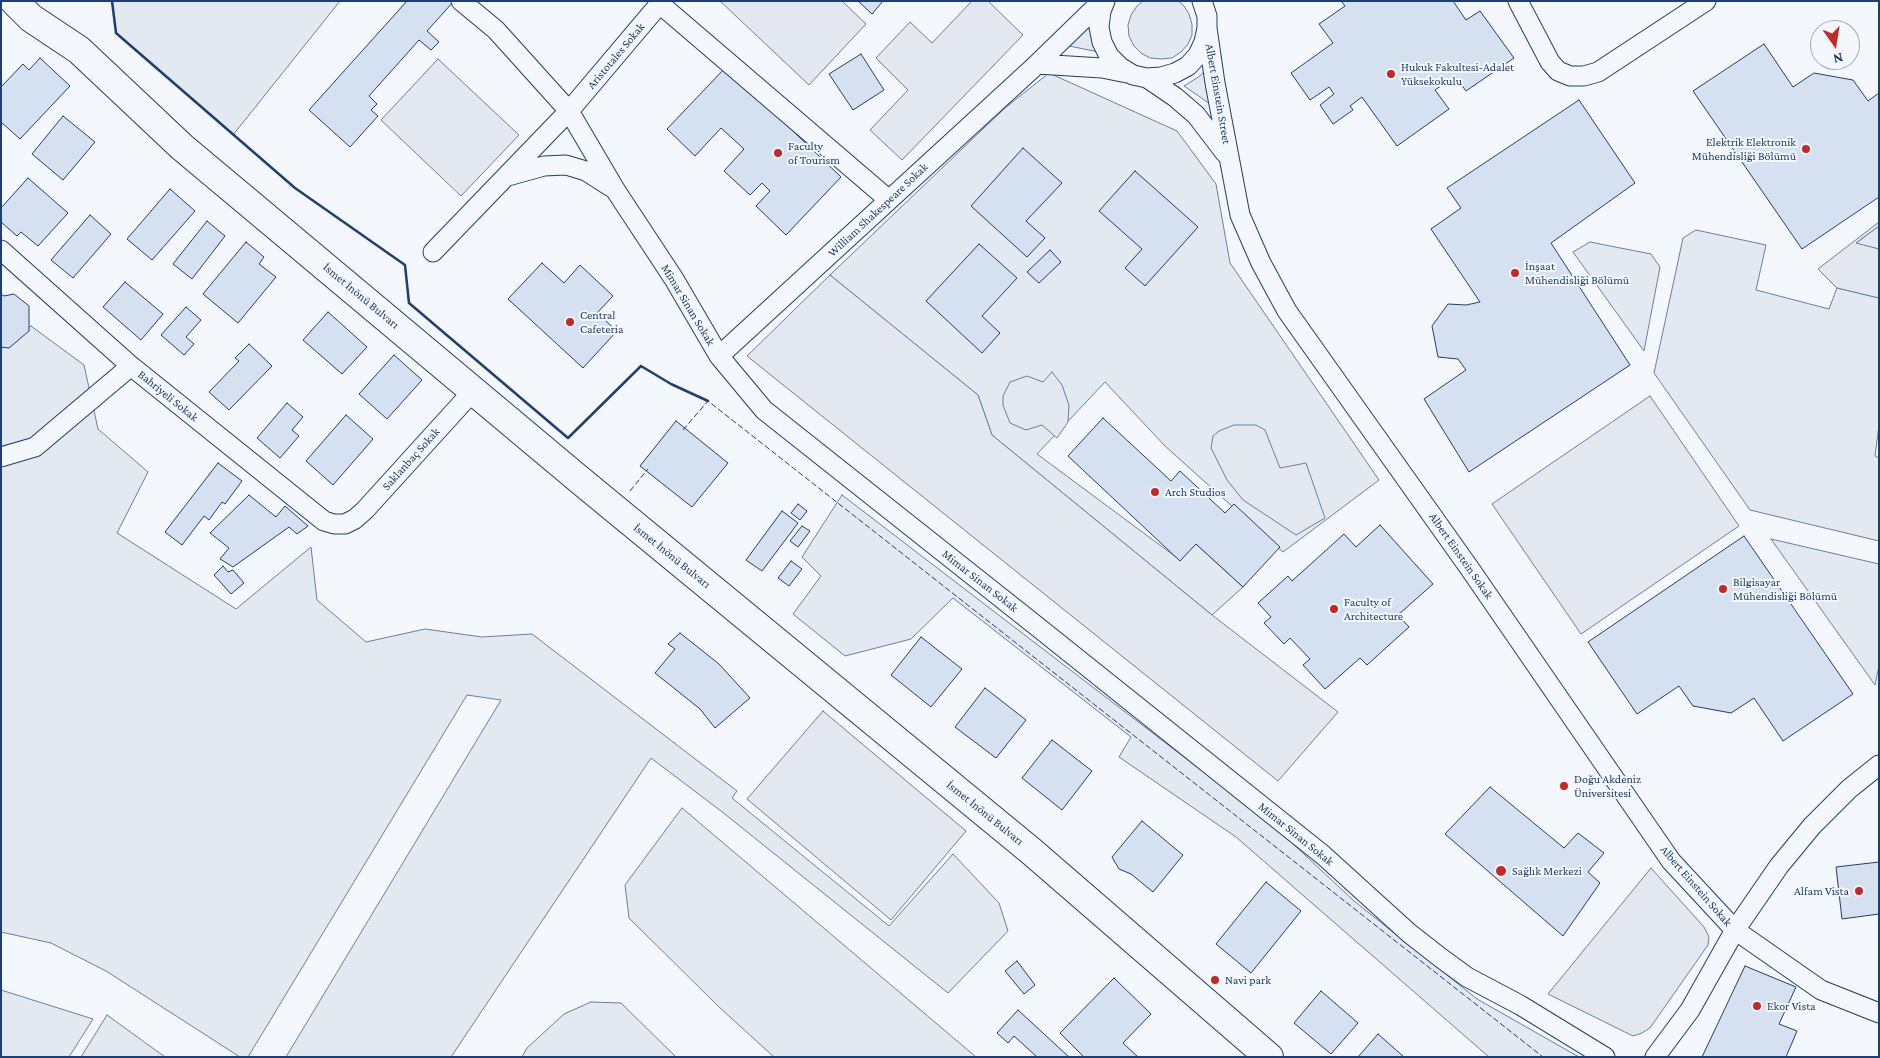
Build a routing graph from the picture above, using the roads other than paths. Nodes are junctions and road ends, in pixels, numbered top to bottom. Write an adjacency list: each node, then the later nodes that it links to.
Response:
1 (14, 1): 9 (main road, İsmet İnönü Bulvarı)
2 (43, 1): 9 (main road, İsmet İnönü Bulvarı)
3 (461, 1): 12 (street, Mimar Sinan Sokak)
4 (1104, 1): 10 (street, William Shakespeare Sokak); 11 (street)
5 (1518, 1): 6 (street)
6 (1706, 1)
7 (661, 2): 12 (street, Aristotales Sokak); 16 (street)
8 (1205, 10): 11 (street); 13 (street, Albert Einstein Street)
9 (80, 50): 21 (main road, İsmet İnönü Bulvarı)
10 (1037, 64): 11 (street); 16 (street, William Shakespeare Sokak)
11 (1140, 76): 13 (street)
12 (570, 111): 14 (street, Aristotales Sokak); 15 (street, Mimar Sinan Sokak)
13 (1230, 160): 25 (street, Albert Einstein Sokak)
14 (506, 177): 15 (street); 18 (street, Aristotales Sokak)
15 (616, 191): 19 (street, Mimar Sinan Sokak)
16 (888, 200): 19 (street, William Shakespeare Sokak)
17 (1, 250): 20 (street, Bahriyeli Sokak)
18 (433, 252)
19 (719, 356): 28 (street, Mimar Sinan Sokak)
20 (131, 366): 22 (street); 23 (street, Bahriyeli Sokak)
21 (474, 390): 23 (street, Saklanbaç Sokak); 27 (main road, İsmet İnönü Bulvarı)
22 (1, 457)
23 (345, 524)
24 (1879, 765): 25 (street)
25 (1734, 930): 26 (street, Albert Einstein Sokak); 29 (street)
26 (1879, 1013)
27 (1269, 1057)
28 (1605, 1057)
29 (1654, 1057)

